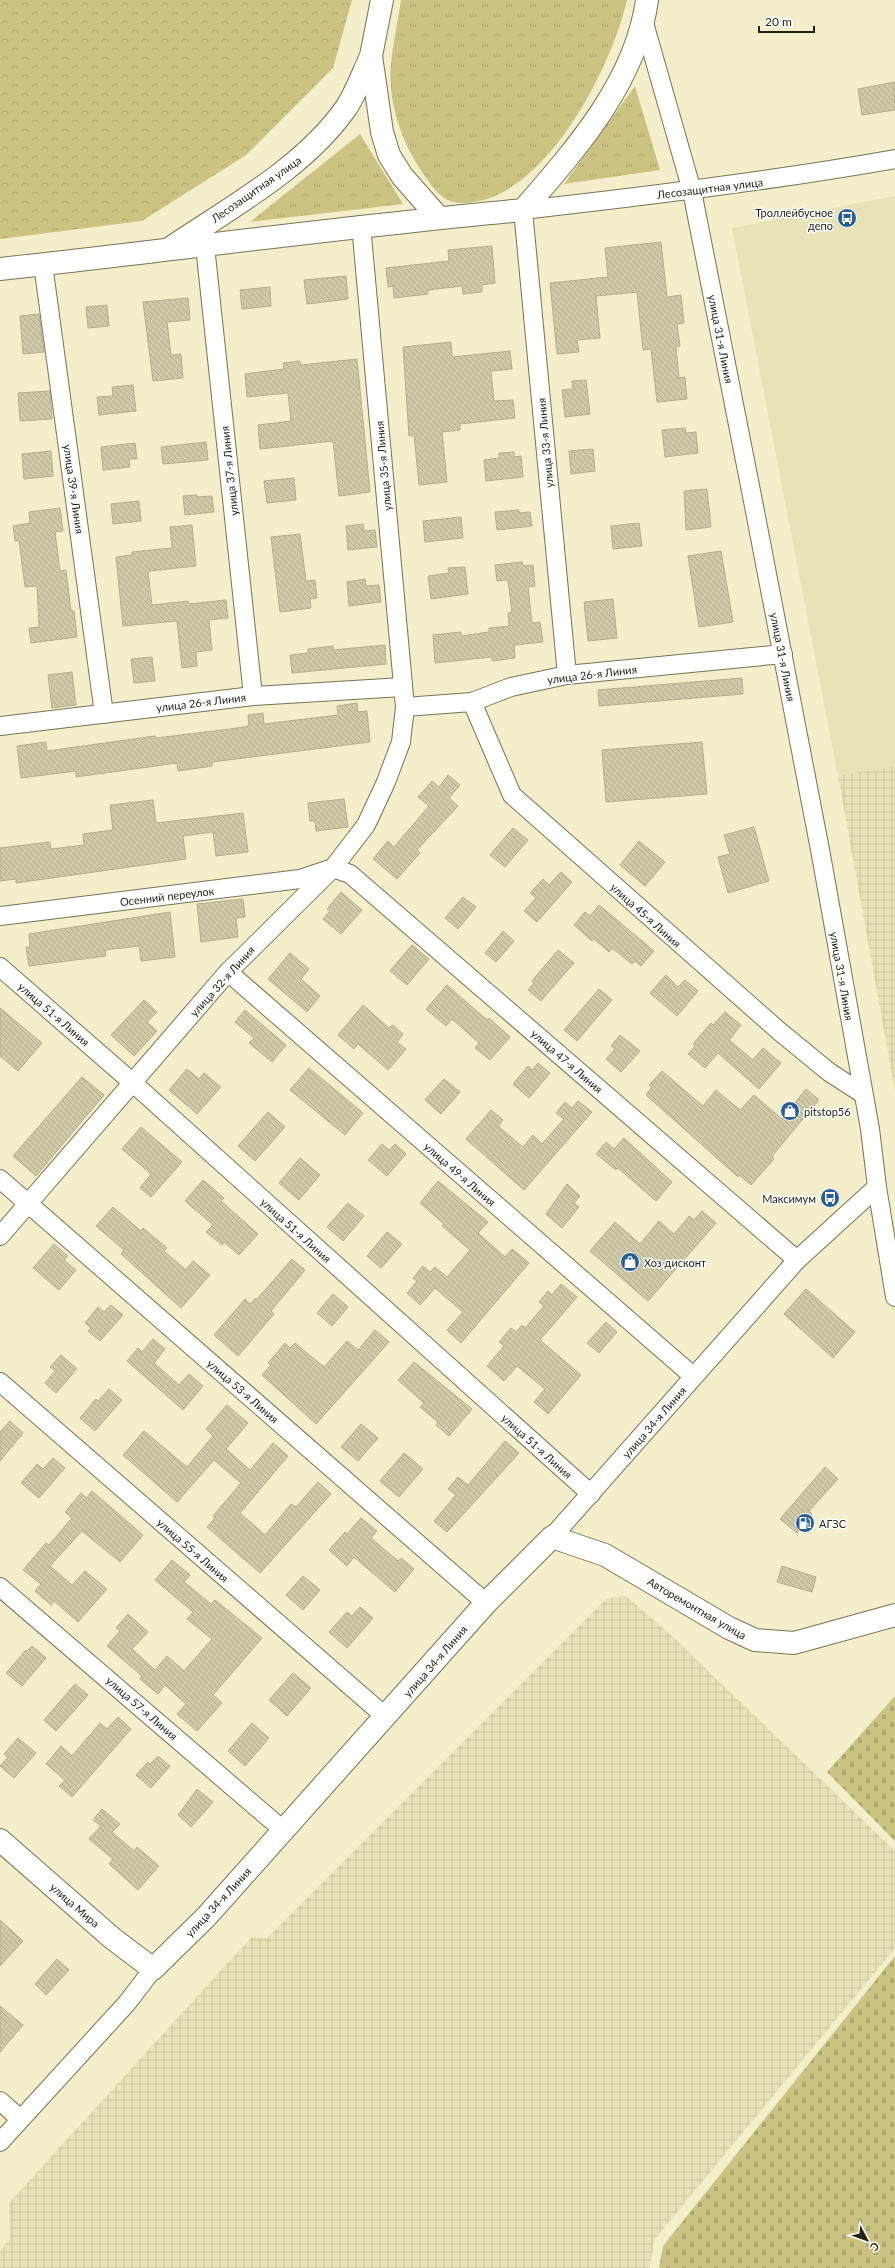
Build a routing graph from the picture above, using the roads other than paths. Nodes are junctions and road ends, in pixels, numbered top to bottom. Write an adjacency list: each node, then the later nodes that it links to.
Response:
1 (382, 0): 4 (main road)
2 (647, 0): 3 (main road)
3 (644, 23): 6 (street, улица 31-я Линия); 7 (main road)
4 (371, 56): 8 (main road); 11 (main road, Лесозащитная улица)
5 (895, 159): 6 (street, Лесозащитная улица)
6 (692, 191): 7 (street, Лесозащитная улица); 14 (street, улица 31-я Линия)
7 (523, 210): 8 (main road, Лесозащитная улица); 15 (street, улица 33-я Линия)
8 (439, 218): 9 (main road, Лесозащитная улица)
9 (361, 225): 10 (main road, Лесозащитная улица); 16 (street, улица 35-я Линия)
10 (205, 246): 11 (main road, Лесозащитная улица); 17 (street, улица 37-я Линия)
11 (168, 250): 12 (main road, Лесозащитная улица)
12 (44, 264): 13 (main road, Лесозащитная улица); 20 (street, улица 39-я Линия)
13 (0, 269)
14 (783, 654): 15 (street, улица 26-я Линия); 27 (street, улица 31-я Линия)
15 (567, 675): 18 (street, улица 26-я Линия)
16 (403, 687): 17 (street, улица 26-я Линия); 19 (street, улица 35-я Линия)
17 (253, 696): 20 (street, улица 26-я Линия)
18 (472, 702): 19 (street, улица 26-я Линия); 27 (street, улица 45-я Линия)
19 (405, 707): 22 (street, улица 32-я Линия)
20 (104, 714): 21 (street, улица 26-я Линия)
21 (0, 726)
22 (333, 868): 23 (street, Осенний переулок); 25 (street, улица 32-я Линия); 32 (street, улица 47-я Линия)
23 (0, 916)
24 (0, 967): 26 (street, улица 51-я Линия)
25 (228, 972): 26 (street, улица 32-я Линия); 34 (street, улица 49-я Линия)
26 (133, 1083): 30 (street, улица 32-я Линия); 36 (street, улица 51-я Линия)
27 (863, 1094): 29 (street, улица 31-я Линия)
28 (0, 1179): 30 (street, улица 53-я Линия)
29 (877, 1187): 32 (street, улица 34-я Линия); 33 (street, улица 31-я Линия)
30 (28, 1203): 31 (street, улица 32-я Линия); 39 (street, улица 53-я Линия)
31 (0, 1236)
32 (797, 1260): 34 (street, улица 34-я Линия)
33 (895, 1297)
34 (693, 1376): 36 (street, улица 34-я Линия)
35 (0, 1382): 41 (street, улица 55-я Линия)
36 (591, 1494): 37 (street, улица 34-я Линия)
37 (552, 1537): 39 (main road, улица 34-я Линия); 40 (main road, Авторемонтная улица)
38 (0, 1587): 42 (street, улица 57-я Линия)
39 (486, 1603): 41 (main road, улица 34-я Линия)
40 (895, 1615)
41 (386, 1717): 42 (main road, улица 34-я Линия)
42 (283, 1830): 44 (main road, улица 34-я Линия)
43 (0, 1840): 44 (main road, улица Мира)
44 (153, 1969): 46 (street, улица 34-я Линия)
45 (0, 2101): 46 (street)
46 (20, 2119): 47 (street, улица 34-я Линия)
47 (0, 2142)

